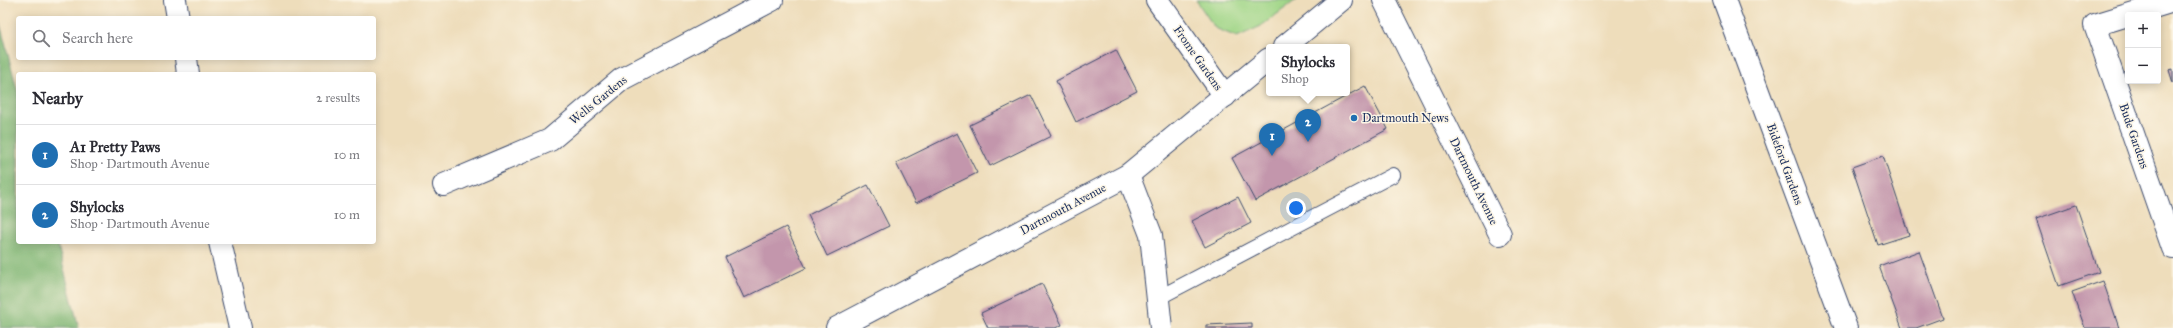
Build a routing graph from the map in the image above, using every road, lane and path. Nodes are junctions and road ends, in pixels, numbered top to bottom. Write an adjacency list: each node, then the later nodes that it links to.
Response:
1 (175, 0): 8 (street)
2 (772, 0): 16 (street, Wells Gardens)
3 (1157, 0): 13 (street, Frome Gardens)
4 (1341, 0): 9 (street)
5 (1384, 0): 17 (street, Dartmouth Avenue)
6 (1724, 0): 24 (street, Bideford Gardens)
7 (2173, 1): 19 (street, Bude Gardens)
8 (178, 16)
9 (1288, 44)
10 (186, 60): 12 (street)
11 (1266, 62): 13 (street, Dartmouth Avenue)
12 (188, 72)
13 (1225, 96): 14 (street, Dartmouth Avenue)
14 (1128, 175): 20 (street); 22 (street, Dartmouth Avenue)
15 (1393, 176): 20 (lane)
16 (444, 185)
17 (1500, 234)
18 (220, 244): 21 (street)
19 (2173, 248)
20 (1158, 298): 23 (street)
21 (240, 328)
22 (837, 328)
23 (1161, 328)
24 (1846, 328)

